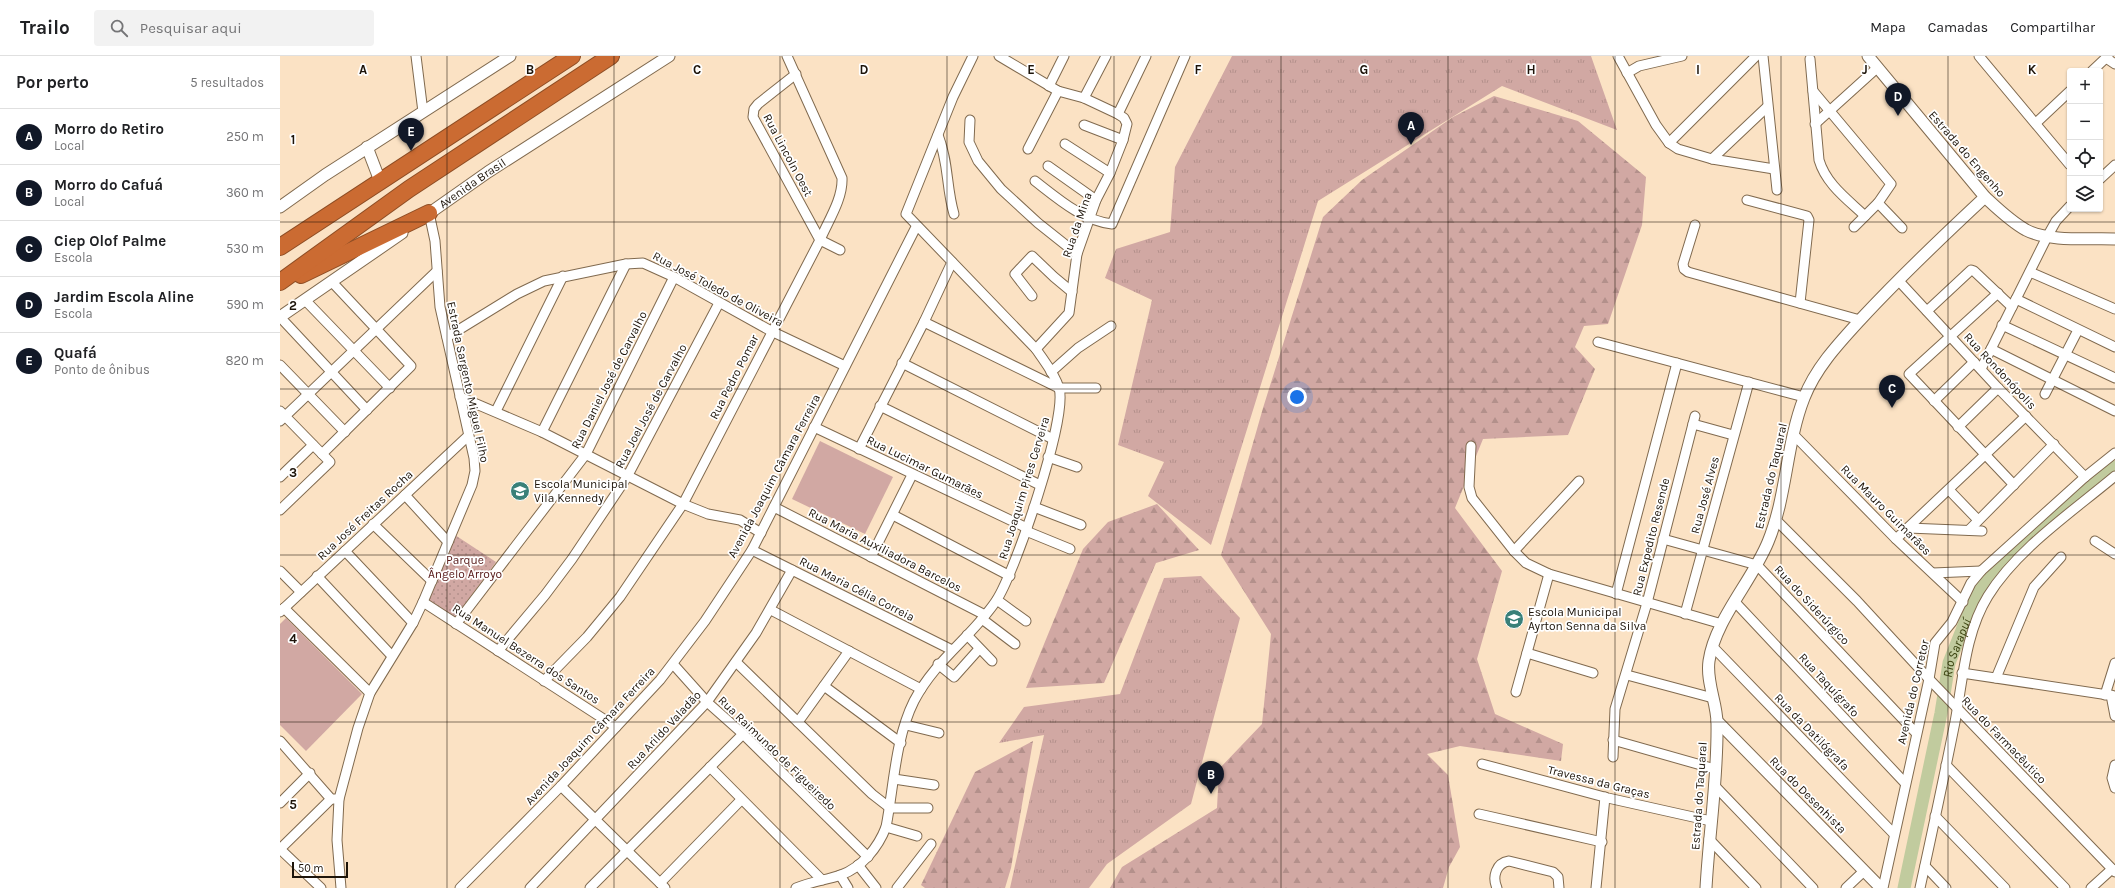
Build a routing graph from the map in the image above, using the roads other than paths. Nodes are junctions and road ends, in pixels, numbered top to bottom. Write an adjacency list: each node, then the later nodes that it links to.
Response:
1 (416, 56): 33 (street)
2 (510, 56): 33 (street)
3 (572, 56): 52 (highway)
4 (611, 56): 82 (highway)
5 (669, 56): 61 (street, Avenida Brasil)
6 (787, 56): 25 (street, Rua Pedro Pomar)
7 (973, 56): 39 (street)
8 (1001, 56): 26 (street)
9 (1064, 56): 26 (street)
10 (1106, 56): 30 (street)
11 (1146, 56): 34 (street)
12 (1185, 56): 64 (street)
13 (1618, 56): 24 (street)
14 (1682, 56): 24 (street)
15 (1756, 56): 41 (street)
16 (1763, 56): 31 (street)
17 (1869, 56): 22 (street, Estrada do Engenho)
18 (1980, 56): 36 (street)
19 (2107, 57): 21 (street); 23 (street)
20 (1810, 60): 28 (street)
21 (2115, 64)
22 (1877, 68): 32 (street); 55 (street, Estrada do Engenho)
23 (2095, 68)
24 (1627, 73): 41 (street)
25 (796, 74): 71 (street, Rua Pedro Pomar); 71 (street, Rua Lincoln Oest)
26 (1049, 86): 27 (street)
27 (1058, 91): 30 (street); 44 (street)
28 (1813, 91): 32 (street); 37 (street)
29 (2067, 95): 36 (street)
30 (1084, 98): 34 (street)
31 (1767, 107): 45 (street); 49 (street)
32 (1829, 110): 37 (street); 58 (street)
33 (423, 112): 43 (street)
34 (1118, 114): 40 (street, Rua da Mina)
35 (970, 120): 74 (street)
36 (2036, 123): 46 (street)
37 (1815, 124): 63 (street)
38 (1084, 125): 40 (street)
39 (938, 135): 62 (street); 66 (street)
40 (1123, 140): 50 (street, Rua da Mina)
41 (1669, 143): 45 (street)
42 (1065, 144): 50 (street)
43 (368, 147): 52 (street); 59 (street)
44 (1028, 149)
45 (1712, 159): 49 (street)
46 (2067, 161)
47 (2115, 165): 51 (street)
48 (1048, 166): 56 (street)
49 (1774, 169): 54 (street)
50 (1110, 173): 56 (street, Rua da Mina)
51 (2103, 176)
52 (380, 181): 72 (highway)
53 (1036, 181): 64 (street)
54 (1777, 190)
55 (1984, 197): 69 (street, Estrada do Engenho); 81 (street, Estrada do Taquaral)
56 (1096, 200): 64 (street, Rua da Mina)
57 (1747, 200): 90 (street)
58 (1878, 203): 63 (street); 68 (street)
59 (280, 207)
60 (2067, 209): 69 (street)
61 (429, 213): 77 (street, Estrada Sargento Miguel Filho); 83 (street, Avenida Brasil); 84 (highway)
62 (954, 214)
63 (1865, 216): 67 (street)
64 (1089, 217): 74 (street, Rua da Mina)
65 (1695, 225): 90 (street)
66 (916, 227): 75 (street, Rua Joaquim Pires Cerveira); 114 (street, Avenida Joaquim Câmara Ferreira)
67 (1854, 227)
68 (1902, 228)
69 (2047, 237): 70 (street, Estrada do Engenho); 78 (street)
70 (2115, 239)
71 (820, 240): 73 (street); 101 (street, Rua Pedro Pomar)
72 (280, 247)
73 (840, 250)
74 (1077, 254): 85 (street, Rua da Mina)
75 (952, 262): 96 (street); 106 (street, Rua Joaquim Pires Cerveira)
76 (626, 264): 79 (street, Rua José Toledo de Oliveira); 80 (street, Rua José Toledo de Oliveira); 139 (street)
77 (437, 271): 99 (street); 103 (street, Estrada Sargento Miguel Filho)
78 (2030, 272): 91 (street); 92 (street)
79 (563, 276): 103 (street, Rua José Toledo de Oliveira); 133 (street)
80 (674, 277): 89 (street, Rua José Toledo de Oliveira); 150 (street, Rua Daniel José de Carvalho)
81 (1898, 280): 93 (street, Rua Rondonópolis); 95 (street, Estrada do Taquaral)
82 (280, 282)
83 (332, 282): 88 (street, Avenida Brasil); 99 (street)
84 (280, 286)
85 (1072, 292): 87 (street); 106 (street, Rua da Mina)
86 (1998, 293): 91 (street); 93 (street); 102 (street)
87 (1032, 296)
88 (306, 300): 94 (street, Avenida Brasil); 108 (street)
89 (718, 303): 101 (street, Rua José Toledo de Oliveira); 157 (street, Rua Joel José de Carvalho)
90 (1800, 303): 95 (street)
91 (2014, 303): 97 (street); 100 (street)
92 (2115, 308)
93 (1927, 311): 102 (street, Rua Rondonópolis)
94 (280, 317): 116 (street)
95 (1860, 320): 127 (street, Estrada do Taquaral)
96 (924, 322): 112 (street); 122 (street)
97 (2002, 325): 107 (street); 109 (street)
98 (1110, 326): 117 (street)
99 (376, 328): 108 (street); 121 (street)
100 (2078, 330): 105 (street); 109 (street)
101 (771, 331): 114 (street, Rua José Toledo de Oliveira); 164 (street, Rua Pedro Pomar)
102 (1950, 335): 110 (street, Rua Rondonópolis); 129 (street)
103 (447, 337): 128 (street, Estrada Sargento Miguel Filho)
104 (1598, 342): 111 (street)
105 (2115, 347)
106 (1036, 349): 117 (street, Rua Joaquim Pires Cerveira)
107 (1991, 349): 115 (street); 119 (street)
108 (354, 350): 116 (street); 121 (street)
109 (2065, 355): 118 (street); 119 (street)
110 (1974, 362): 115 (street, Rua Rondonópolis); 129 (street)
111 (1677, 363): 120 (street); 200 (street)
112 (902, 364): 130 (street); 143 (street)
113 (280, 365): 125 (street)
114 (845, 366): 137 (street, Avenida Joaquim Câmara Ferreira)
115 (1981, 369): 124 (street, Rua Rondonópolis)
116 (331, 372): 125 (street); 131 (street)
117 (1051, 372): 122 (street, Rua Joaquim Pires Cerveira)
118 (2115, 378)
119 (2052, 380): 126 (street); 132 (street)
120 (1749, 382): 127 (street); 141 (street, Rua José Alves)
121 (390, 388): 131 (street)
122 (1059, 388): 123 (street); 143 (street, Rua Joaquim Pires Cerveira)
123 (1096, 388)
124 (1998, 388): 135 (street, Rua Rondonópolis); 136 (street)
125 (308, 393): 134 (street); 138 (street)
126 (2045, 394)
127 (1804, 396): 140 (street, Estrada do Taquaral)
128 (460, 398): 133 (street); 142 (street, Estrada Sargento Miguel Filho)
129 (1934, 401): 136 (street)
130 (880, 406): 147 (street); 160 (street)
131 (367, 410): 138 (street)
132 (2115, 411)
133 (496, 412): 139 (street)
134 (282, 416): 145 (street)
135 (2026, 416): 144 (street, Rua Rondonópolis); 151 (street)
136 (1958, 426): 151 (street)
137 (814, 427): 147 (street, Rua Lucimar Gumarães); 165 (street, Avenida Joaquim Câmara Ferreira)
138 (345, 432): 149 (street)
139 (542, 432): 150 (street)
140 (1793, 434): 169 (street, Estrada do Taquaral); 179 (street, Rua Mauro Guimarães)
141 (1733, 435): 178 (street, Rua Expedito Resende); 183 (street, Rua José Alves)
142 (468, 436): 163 (street, Rua José Freitas Rocha); 181 (street, Estrada Sargento Miguel Filho)
143 (1053, 439): 152 (street, Rua Joaquim Pires Cerveira)
144 (2054, 444): 158 (street, Rua Rondonópolis); 161 (street)
145 (313, 445): 149 (street); 156 (street)
146 (1472, 446): 186 (street)
147 (859, 449): 154 (street, Rua Lucimar Gumarães)
148 (2115, 453): 158 (street, Avenida do Corretor)
149 (322, 454): 167 (street)
150 (586, 454): 157 (street); 212 (street, Rua Daniel José de Carvalho)
151 (1986, 454): 161 (street); 162 (street)
152 (1048, 457): 153 (street); 160 (street, Rua Joaquim Pires Cerveira)
153 (1077, 467)
154 (912, 475): 168 (street); 174 (street, Rua Lucimar Gumarães)
155 (2115, 476): 229 (street)
156 (280, 477)
157 (628, 477): 164 (street); 219 (street, Rua Joel José de Carvalho)
158 (2085, 477): 193 (street, Avenida do Corretor)
159 (1579, 481): 186 (street)
160 (1040, 485): 166 (street, Rua Joaquim Pires Cerveira)
161 (2014, 485): 170 (street)
162 (1949, 490): 170 (street); 173 (street)
163 (405, 495): 171 (street, Rua José Freitas Rocha); 181 (street)
164 (683, 504): 177 (street); 232 (street, Rua Pedro Pomar)
165 (774, 507): 177 (street, Avenida Joaquim Câmara Ferreira); 188 (street, Rua Maria Auxiliadora Barcelos)
166 (1034, 507): 172 (street); 174 (street, Rua Joaquim Pires Cerveira)
167 (280, 510)
168 (893, 515): 188 (street); 197 (street)
169 (1776, 520): 190 (street, Estrada do Taquaral); 233 (street, Rua do Farmacêutico)
170 (1978, 520): 175 (street)
171 (374, 524): 184 (street, Rua José Freitas Rocha); 198 (street)
172 (1081, 525)
173 (1908, 528): 175 (street); 179 (street)
174 (1026, 530): 182 (street, Rua Lucimar Gumarães); 197 (street, Rua Joaquim Pires Cerveira)
175 (1969, 530): 176 (street)
176 (1982, 531)
177 (761, 533): 185 (street, Avenida Joaquim Câmara Ferreira)
178 (1663, 539): 183 (street, Rua do Siderúrgico); 205 (street, Rua Expedito Resende)
179 (1896, 539): 194 (street, Rua Mauro Guimarães)
180 (2095, 541): 187 (street)
181 (448, 542): 198 (street, Estrada Sargento Miguel Filho)
182 (1070, 549)
183 (1703, 549): 190 (street, Rua do Siderúrgico); 208 (street, Rua José Alves)
184 (345, 550): 196 (street, Rua José Freitas Rocha); 211 (street)
185 (752, 550): 191 (street, Rua Maria Célia Correia); 226 (street, Avenida Joaquim Câmara Ferreira)
186 (1514, 551): 195 (street)
187 (2115, 554)
188 (871, 557): 209 (street, Rua Maria Auxiliadora Barcelos)
189 (2061, 557): 231 (street)
190 (1757, 565): 203 (street, Estrada do Taquaral); 248 (street, Rua do Siderúrgico)
191 (792, 570): 207 (street, Rua Arildo Valadão); 218 (street, Rua Maria Célia Correia)
192 (280, 571): 199 (street)
193 (1981, 571): 194 (street); 204 (street, Avenida do Corretor)
194 (1933, 573): 204 (street, Rua Mauro Guimarães)
195 (1549, 574): 200 (street); 221 (street)
196 (317, 576): 199 (street, Rua José Freitas Rocha); 222 (street)
197 (1010, 576): 201 (street, Rua Joaquim Pires Cerveira)
198 (432, 581): 202 (street, Estrada Sargento Miguel Filho)
199 (301, 592): 206 (street, Rua José Freitas Rocha)
200 (1616, 594): 205 (street)
201 (997, 600): 209 (street, Rua Joaquim Pires Cerveira); 210 (street)
202 (423, 602): 211 (street, Estrada Sargento Miguel Filho); 212 (street, Rua Manuel Bezerra dos Santos)
203 (1735, 602): 213 (street, Estrada do Taquaral); 261 (street, Rua Taquígrafo)
204 (1963, 602): 233 (street, Avenida do Corretor)
205 (1647, 603): 208 (street); 230 (street, Rua Expedito Resende)
206 (282, 610): 237 (street)
207 (771, 610): 220 (street); 224 (street, Rua Arildo Valadão)
208 (1685, 614): 213 (street)
209 (983, 617): 214 (street, Rua Joaquim Pires Cerveira); 215 (street, Rua Maria Auxiliadora Barcelos)
210 (1026, 621)
211 (413, 623): 222 (street, Estrada Sargento Miguel Filho)
212 (456, 624): 219 (street, Rua Manuel Bezerra dos Santos)
213 (1722, 624): 216 (street, Estrada do Taquaral)
214 (967, 635): 217 (street); 218 (street, Rua Joaquim Pires Cerveira)
215 (1015, 644)
216 (1713, 647): 239 (street, Estrada do Taquaral); 277 (street, Rua da Datilógrafa)
217 (979, 649): 223 (street); 227 (street)
218 (952, 650): 227 (street, Rua Joaquim Pires Cerveira)
219 (498, 651): 232 (street, Rua Manuel Bezerra dos Santos)
220 (849, 651): 234 (street); 235 (street)
221 (1527, 653): 228 (street); 236 (street)
222 (392, 656): 237 (street, Estrada Sargento Miguel Filho)
223 (992, 661)
224 (736, 662): 240 (street, Rua Arildo Valadão); 244 (street)
225 (2115, 663): 238 (street)
226 (673, 664): 240 (street, Rua Raimundo de Figueiredo); 246 (street, Avenida Joaquim Câmara Ferreira)
227 (938, 664): 235 (street, Rua Joaquim Pires Cerveira)
228 (1593, 673)
229 (1962, 673): 231 (street); 241 (street)
230 (1627, 675): 239 (street); 250 (street, Rua Expedito Resende)
231 (1996, 678): 238 (street)
232 (544, 681): 246 (street, Rua Manuel Bezerra dos Santos)
233 (1932, 682): 241 (street, Rua do Farmacêutico); 248 (street, Avenida do Corretor)
234 (824, 686): 244 (street); 252 (street)
235 (921, 689): 245 (street, Rua Joaquim Pires Cerveira)
236 (1516, 692)
237 (370, 693): 267 (street, Estrada Sargento Miguel Filho)
238 (2111, 695): 242 (street)
239 (1713, 698): 243 (street, Estrada do Taquaral)
240 (707, 702): 249 (street, Rua Raimundo de Figueiredo); 274 (street, Rua Arildo Valadão)
241 (1957, 708): 255 (street); 287 (street, Rua do Farmacêutico)
242 (2115, 716)
243 (1717, 721): 258 (street, Estrada do Taquaral); 288 (street, Rua do Desenhista)
244 (798, 722): 270 (street)
245 (906, 725): 247 (street); 252 (street, Rua Joaquim Pires Cerveira)
246 (616, 727): 264 (street, Avenida Joaquim Câmara Ferreira)
247 (939, 733)
248 (1916, 733): 261 (street, Avenida do Corretor)
249 (743, 734): 257 (street); 284 (street, Rua Raimundo de Figueiredo)
250 (1613, 740): 253 (street, Rua Expedito Resende); 258 (street)
251 (280, 741): 259 (street)
252 (901, 743): 260 (street, Rua Joaquim Pires Cerveira)
253 (1613, 757)
254 (1482, 764): 266 (street, Travessa da Graças)
255 (1946, 765): 273 (street); 312 (street)
256 (2115, 765): 265 (street)
257 (710, 767): 268 (street); 283 (street)
258 (1715, 769): 263 (street, Estrada do Taquaral)
259 (310, 773): 267 (street); 269 (street)
260 (894, 779): 262 (street); 270 (street, Rua Joaquim Pires Cerveira)
261 (1905, 783): 277 (street, Avenida do Corretor)
262 (934, 785)
263 (1714, 785): 275 (street, Estrada do Taquaral); 306 (street)
264 (561, 786): 274 (street); 292 (street, Avenida Joaquim Câmara Ferreira)
265 (2115, 788)
266 (1605, 797): 275 (street, Travessa da Graças); 280 (street)
267 (335, 799): 282 (street); 295 (street, Estrada Sargento Miguel Filho)
268 (741, 800): 290 (street); 291 (street)
269 (280, 803)
270 (890, 808): 271 (street); 276 (street, Rua Joaquim Pires Cerveira)
271 (928, 808)
272 (1479, 814): 280 (street)
273 (1935, 816): 286 (street); 311 (street)
274 (594, 820): 283 (street); 296 (street, Rua Arildo Valadão)
275 (1711, 821): 279 (street, Estrada do Taquaral)
276 (886, 827): 278 (street); 284 (street, Rua Joaquim Pires Cerveira)
277 (1894, 834): 308 (street, Avenida do Corretor)
278 (917, 836)
279 (1709, 839): 304 (street, Estrada do Taquaral); 305 (street)
280 (1602, 842): 303 (street)
281 (931, 844): 300 (street)
282 (280, 849): 294 (street)
283 (626, 849): 291 (street); 293 (street)
284 (868, 857): 285 (street, Rua Joaquim Pires Cerveira)
285 (858, 865): 289 (street, Rua Joaquim Pires Cerveira); 299 (street)
286 (1925, 866): 309 (street); 310 (street)
287 (2113, 870): 313 (street)
288 (1864, 871): 307 (street); 308 (street, Rua do Desenhista)
289 (840, 875): 290 (street, Rua Joaquim Pires Cerveira); 298 (street)
290 (822, 880): 297 (street, Rua Joaquim Pires Cerveira)
291 (662, 886)
292 (463, 887)
293 (592, 887)
294 (321, 888)
295 (341, 888)
296 (530, 888)
297 (796, 888)
298 (848, 888)
299 (876, 888)
300 (897, 888)
301 (1497, 888): 302 (street)
302 (1560, 888)
303 (1596, 888)
304 (1706, 888)
305 (1756, 888)
306 (1813, 888)
307 (1846, 888)
308 (1882, 888)
309 (1920, 888)
310 (1946, 888)
311 (2005, 888)
312 (2065, 888)
313 (2091, 888)

